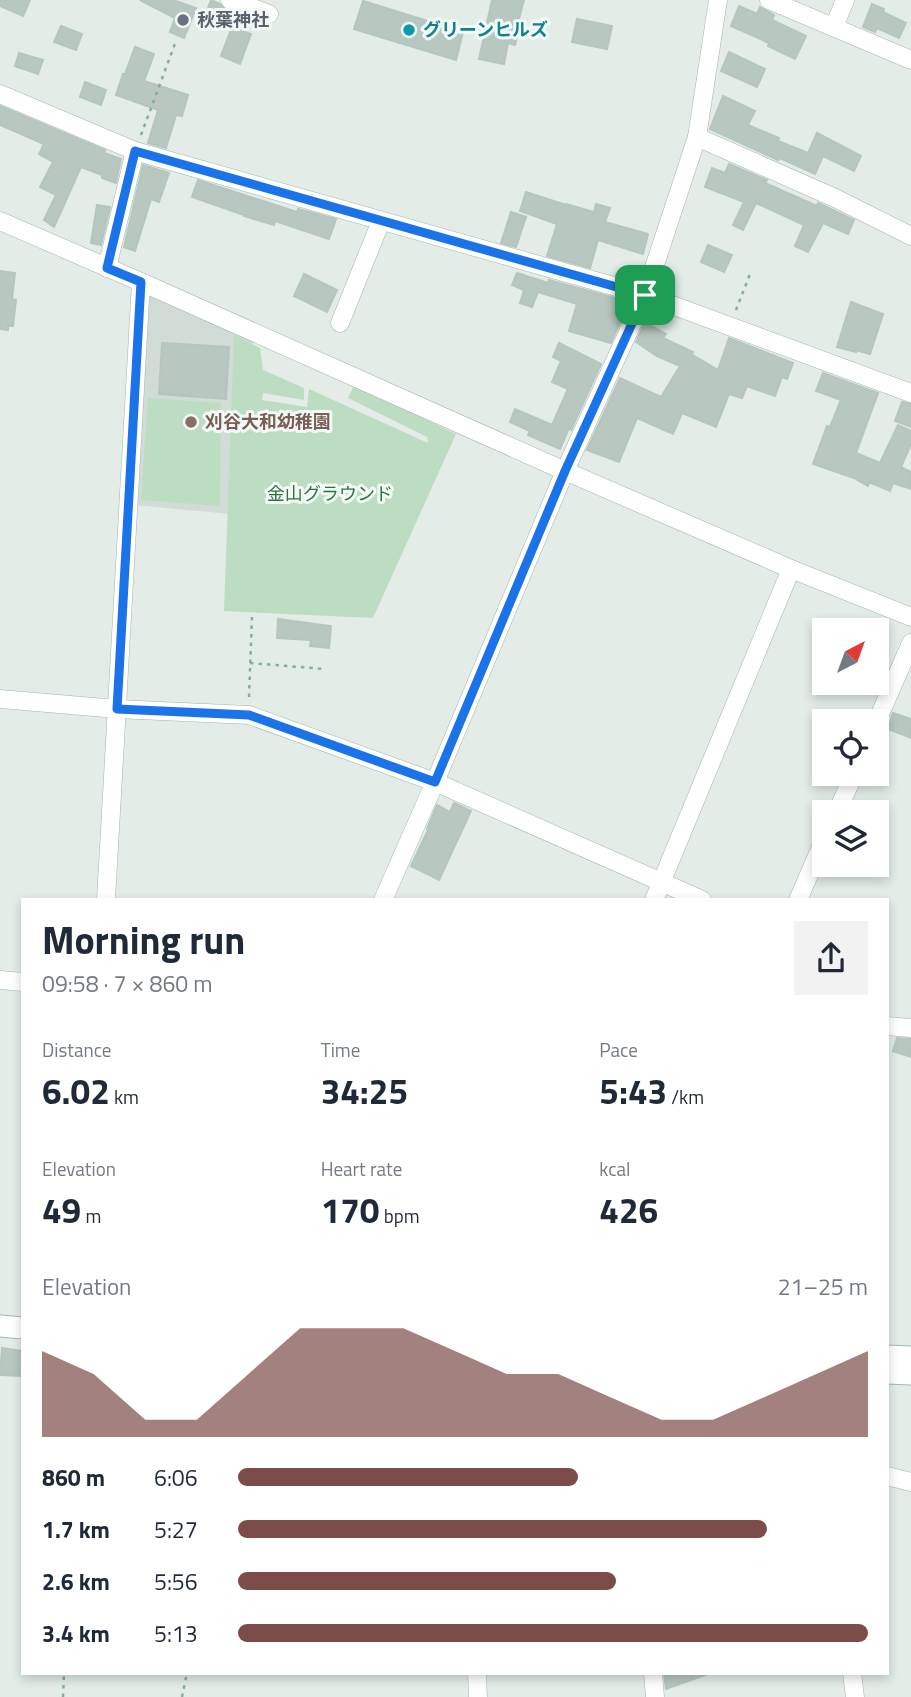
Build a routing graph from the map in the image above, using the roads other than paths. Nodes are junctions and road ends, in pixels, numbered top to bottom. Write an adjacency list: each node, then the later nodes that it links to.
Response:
1 (230, 0): 5 (street)
2 (718, 0): 9 (street)
3 (769, 0): 6 (street)
4 (845, 0): 6 (street)
5 (269, 14)
6 (834, 27): 7 (street)
7 (909, 54)
8 (0, 94): 10 (street)
9 (697, 137): 13 (street); 16 (street)
10 (135, 151): 11 (street); 14 (street)
11 (381, 221): 16 (street); 17 (street)
12 (2, 225): 14 (street)
13 (911, 236)
14 (107, 268): 15 (street)
15 (141, 282): 19 (street); 24 (street)
16 (645, 295): 18 (street); 19 (street)
17 (340, 323)
18 (911, 393)
19 (565, 471): 20 (street); 26 (street)
20 (790, 569): 21 (street); 28 (street)
21 (911, 617)
22 (911, 643): 25 (street)
23 (0, 699): 24 (street)
24 (117, 709): 26 (street); 29 (street)
25 (882, 709)
26 (435, 782): 28 (street); 30 (street)
27 (812, 868): 32 (street)
28 (658, 891): 31 (street)
29 (106, 898)
30 (384, 898)
31 (692, 898)
32 (799, 898)
33 (0, 980): 34 (street)
34 (21, 982)
35 (889, 1026): 36 (street)
36 (911, 1027)
37 (0, 1313): 38 (main road)
38 (21, 1315)
39 (0, 1326): 40 (main road)
40 (21, 1328)
41 (889, 1356): 42 (main road)
42 (911, 1357)
43 (889, 1373): 44 (main road)
44 (911, 1374)
45 (889, 1476): 46 (street)
46 (911, 1482)
47 (477, 1675): 50 (street)
48 (653, 1675): 51 (street)
49 (852, 1675): 52 (street)
50 (478, 1697)
51 (655, 1697)
52 (855, 1697)

